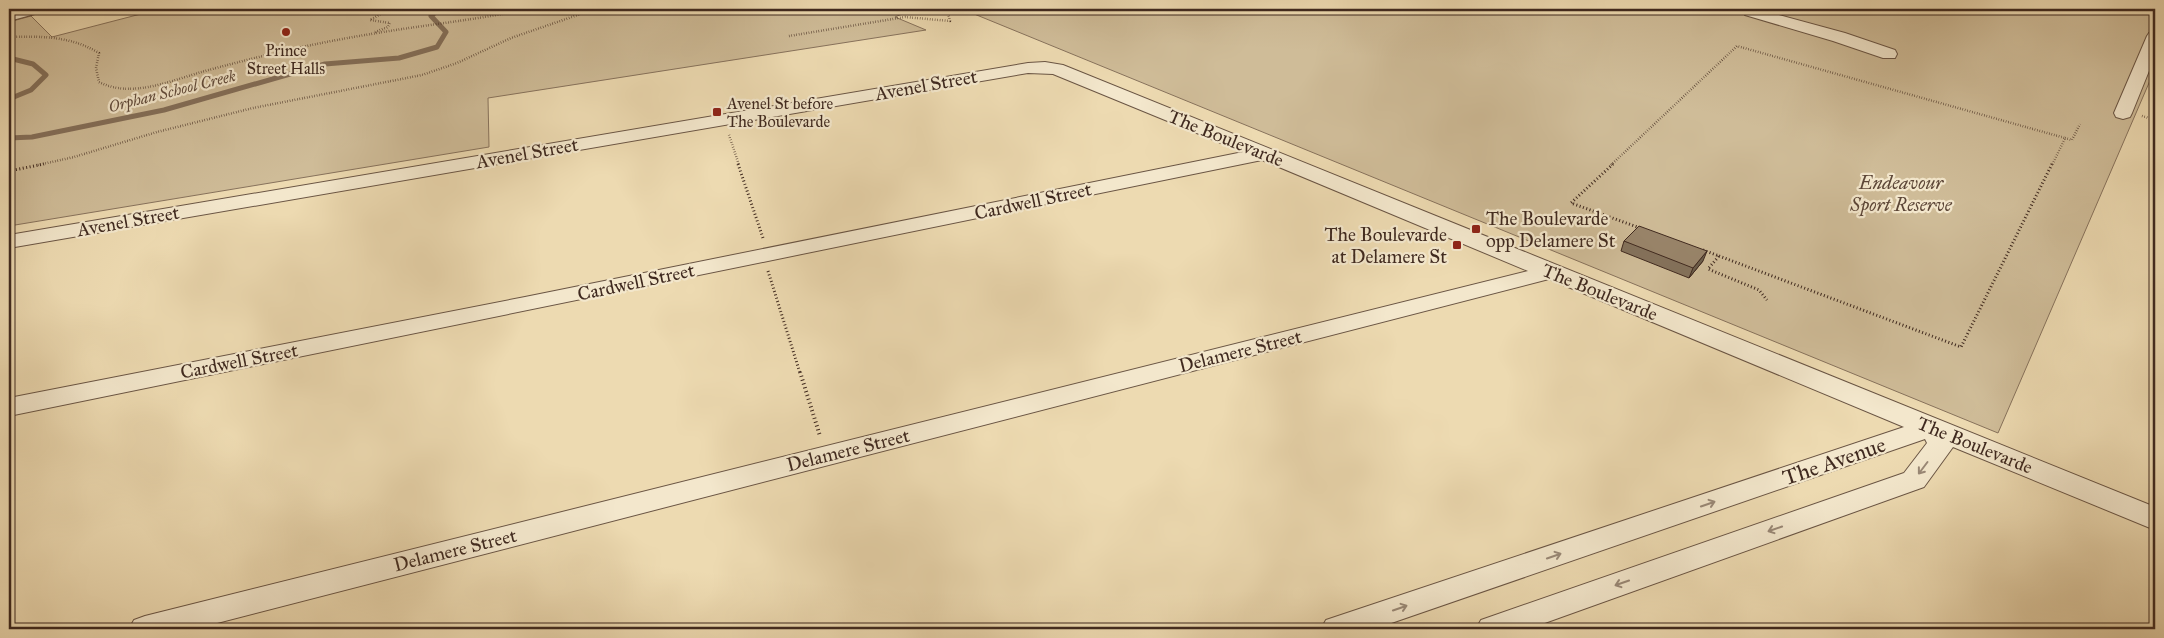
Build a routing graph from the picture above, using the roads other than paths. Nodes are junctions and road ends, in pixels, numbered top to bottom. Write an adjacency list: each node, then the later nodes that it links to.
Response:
1 (36, 9): 3 (street)
2 (1749, 9): 5 (street)
3 (9, 16)
4 (2155, 36): 7 (street)
5 (1889, 54)
6 (1045, 67): 8 (street, The Boulevarde); 9 (street, Avenel Street)
7 (2123, 113)
8 (1263, 154): 10 (street, The Boulevarde); 11 (street, Cardwell Street)
9 (9, 242)
10 (1551, 272): 12 (street, The Boulevarde); 14 (street, Delamere Street)
11 (9, 407)
12 (1932, 427): 13 (street, The Boulevarde); 15 (street, The Avenue, one-way to 12); 16 (street, one-way to 16)
13 (2155, 518)
14 (145, 629)
15 (1337, 629)
16 (1492, 629)

